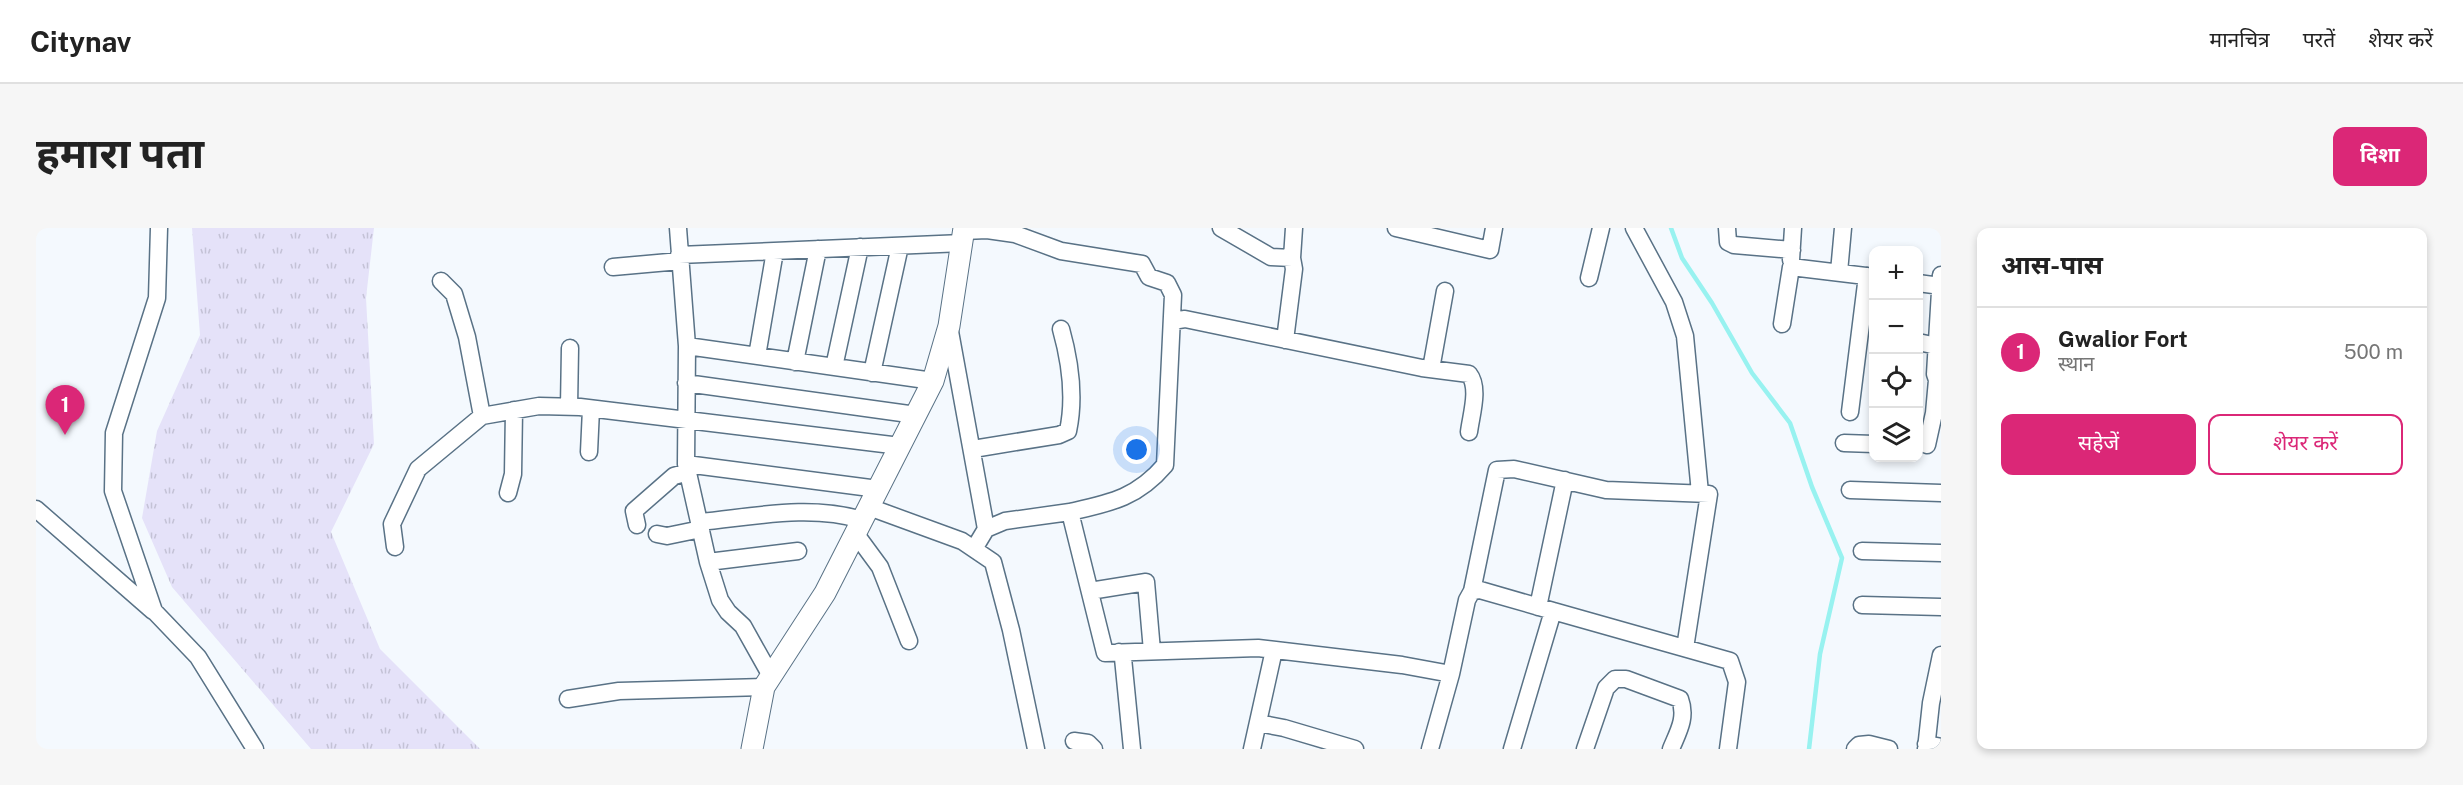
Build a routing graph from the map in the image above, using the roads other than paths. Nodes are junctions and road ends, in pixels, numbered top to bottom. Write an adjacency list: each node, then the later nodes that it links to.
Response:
1 (159, 228): 87 (street)
2 (678, 228): 19 (street)
3 (1221, 228): 20 (street)
4 (1294, 228): 20 (street)
5 (1396, 228): 6 (street)
6 (1494, 228)
7 (1601, 228): 25 (street)
8 (1634, 228): 68 (street)
9 (1726, 228): 17 (street)
10 (1793, 228): 17 (street)
11 (1843, 228): 23 (street)
12 (964, 234): 13 (street); 14 (street); 33 (main road)
13 (1038, 235): 31 (street)
14 (900, 246): 15 (street); 45 (street)
15 (860, 247): 16 (street); 43 (street)
16 (818, 249): 18 (street); 42 (street)
17 (1792, 250): 22 (street)
18 (775, 251): 19 (street); 41 (street)
19 (680, 258): 21 (street); 38 (street)
20 (1292, 258): 36 (street)
21 (613, 267)
22 (1791, 267): 23 (street); 32 (street)
23 (1839, 272): 24 (street)
24 (1869, 276)
25 (1589, 278)
26 (441, 281): 54 (street)
27 (1941, 282): 28 (street); 39 (street)
28 (1923, 283)
29 (1869, 289): 35 (street)
30 (1445, 291): 44 (street)
31 (1172, 321): 36 (street); 71 (street)
32 (1782, 324)
33 (949, 326): 47 (main road); 61 (street)
34 (1060, 329): 61 (street)
35 (1866, 329): 52 (street)
36 (1285, 340): 44 (street)
37 (1923, 343): 39 (street)
38 (687, 346): 41 (street); 48 (street)
39 (1937, 346): 46 (street)
40 (570, 348): 49 (street)
41 (757, 356): 42 (street)
42 (795, 362): 43 (street)
43 (834, 367): 45 (street)
44 (1431, 369): 56 (street)
45 (872, 373): 47 (street)
46 (1939, 380): 59 (street)
47 (933, 381): 53 (main road)
48 (686, 383): 53 (street); 55 (street)
49 (568, 407): 50 (street); 51 (street)
50 (591, 409): 55 (street); 62 (street)
51 (514, 410): 54 (street); 66 (street)
52 (1850, 412)
53 (916, 415): 60 (main road)
54 (482, 416): 76 (street)
55 (687, 420): 60 (street); 63 (street)
56 (1469, 432)
57 (1844, 443): 58 (street)
58 (1869, 444)
59 (1929, 445)
60 (900, 446): 70 (main road)
61 (973, 449): 74 (street)
62 (589, 452)
63 (687, 468): 70 (street); 72 (street); 73 (street)
64 (1565, 480): 68 (street); 83 (street); 86 (street)
65 (1850, 490): 67 (street)
66 (508, 493)
67 (1941, 493)
68 (1700, 494): 89 (street)
69 (36, 509): 87 (street)
70 (866, 512): 73 (street); 77 (street); 88 (street); 95 (main road)
71 (1070, 512): 74 (street); 82 (street)
72 (637, 525)
73 (700, 526): 75 (street); 81 (street)
74 (986, 529): 77 (street)
75 (657, 534)
76 (395, 547)
77 (974, 549): 102 (street)
78 (798, 551): 81 (street)
79 (1862, 551): 80 (street)
80 (1941, 553)
81 (708, 562): 95 (street)
82 (1090, 591): 91 (street); 92 (street)
83 (1472, 591): 86 (street); 94 (street)
84 (1862, 605): 85 (street)
85 (1941, 607)
86 (1546, 609): 89 (street); 108 (street)
87 (154, 611): 100 (street)
88 (909, 640)
89 (1685, 648): 111 (street)
90 (1274, 650): 91 (street); 94 (street); 97 (street)
91 (1152, 651): 92 (street)
92 (1119, 652): 104 (street)
93 (1941, 655): 99 (street)
94 (1450, 674): 107 (street)
95 (768, 682): 96 (street); 101 (main road)
96 (567, 699)
97 (1258, 723): 105 (street); 106 (street)
98 (1074, 741): 103 (street)
99 (1931, 747)
100 (255, 749)
101 (752, 749)
102 (1036, 749)
103 (1094, 749)
104 (1132, 749)
105 (1252, 749)
106 (1354, 749)
107 (1430, 749)
108 (1512, 749)
109 (1585, 749): 110 (street)
110 (1671, 749)
111 (1728, 749)
112 (1855, 749): 113 (street)
113 (1889, 749)

